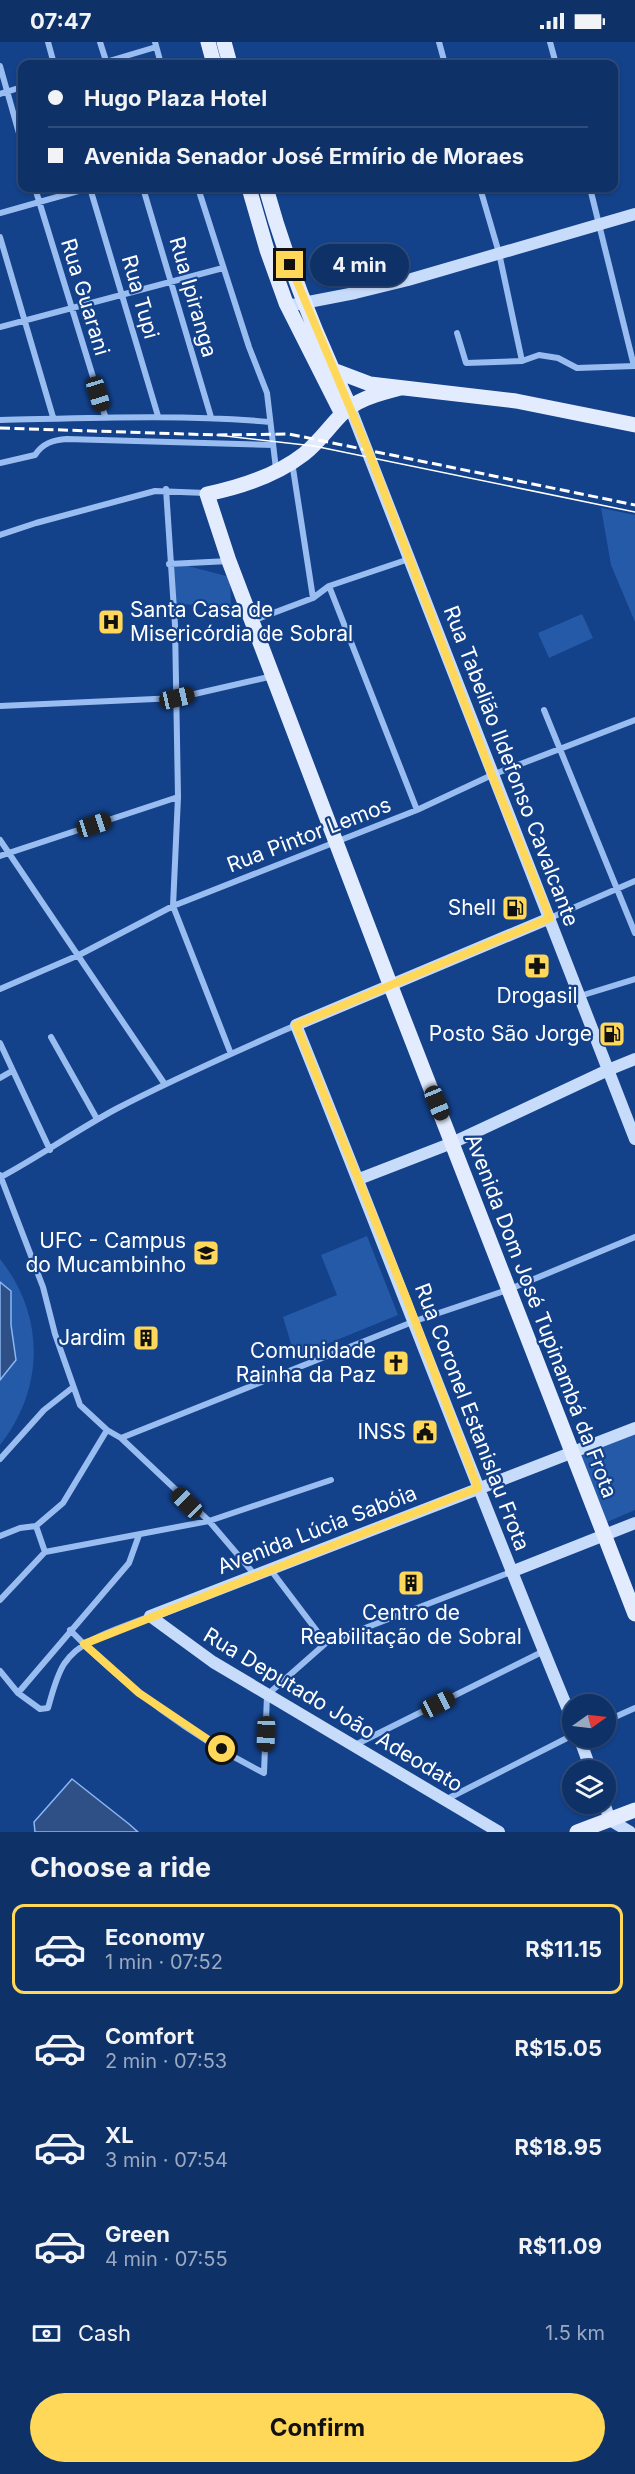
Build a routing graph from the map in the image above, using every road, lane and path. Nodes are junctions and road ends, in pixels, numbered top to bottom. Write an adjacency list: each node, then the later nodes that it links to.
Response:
1 (48, 42): 8 (street)
2 (100, 42): 9 (street)
3 (208, 42): 12 (main road)
4 (224, 42): 13 (main road)
5 (439, 42): 14 (street)
6 (550, 42): 15 (street)
7 (155, 45): 10 (street); 11 (street)
8 (53, 60)
9 (103, 60)
10 (115, 60)
11 (160, 60)
12 (213, 60)
13 (229, 60)
14 (444, 60)
15 (555, 60)
16 (0, 66): 17 (street)
17 (4, 93): 18 (street)
18 (18, 133)
19 (37, 192): 28 (street, Rua Guarani)
20 (75, 192): 28 (street)
21 (91, 192): 36 (street, Rua Tupi)
22 (144, 192): 35 (street, Rua Ipiranga)
23 (199, 192): 34 (street)
24 (250, 192): 38 (main road)
25 (267, 192): 37 (main road)
26 (481, 192): 33 (street)
27 (591, 192): 31 (street)
28 (40, 201): 29 (street); 39 (street, Rua Guarani)
29 (0, 213)
30 (635, 214): 31 (main road)
31 (600, 224): 33 (main road); 44 (street)
32 (0, 237): 40 (street)
33 (499, 253): 37 (main road); 43 (street)
34 (223, 268): 35 (street); 53 (street)
35 (171, 281): 36 (street); 51 (street, Rua Ipiranga)
36 (121, 293): 39 (street); 49 (street, Rua Tupi)
37 (303, 302): 38 (main road); 45 (main road)
38 (286, 303): 47 (main road)
39 (70, 308): 40 (street); 48 (street, Rua Guarani)
40 (25, 321): 41 (street); 50 (street)
41 (0, 327)
42 (457, 333): 43 (street)
43 (522, 361): 44 (street)
44 (635, 366)
45 (333, 370): 46 (main road); 47 (main road)
46 (400, 388): 47 (main road); 54 (main road)
47 (346, 410): 56 (main road); 62 (main road, Rua Tabelião Ildefonso Cavalcante)
48 (105, 416): 49 (street); 50 (street)
49 (158, 416): 51 (street)
50 (53, 417): 52 (street)
51 (210, 417): 53 (street)
52 (1, 418)
53 (270, 422): 55 (street)
54 (635, 424)
55 (273, 446): 57 (street); 58 (street)
56 (292, 462): 58 (main road); 66 (street)
57 (0, 463)
58 (276, 470): 60 (main road)
59 (166, 489): 60 (street); 61 (street); 64 (street)
60 (207, 494): 63 (main road, Avenida Dom José Tupinambá da Frota)
61 (0, 535)
62 (410, 559): 65 (street); 74 (main road, Rua Tabelião Ildefonso Cavalcante)
63 (229, 561): 64 (street); 67 (main road, Avenida Dom José Tupinambá da Frota)
64 (170, 564): 69 (street)
65 (329, 586): 66 (street); 76 (street)
66 (313, 598): 67 (street)
67 (252, 621): 68 (main road, Avenida Dom José Tupinambá da Frota)
68 (274, 676): 69 (street); 78 (main road, Avenida Dom José Tupinambá da Frota)
69 (177, 698): 70 (street); 75 (street)
70 (0, 706)
71 (544, 710): 73 (street)
72 (635, 720): 73 (street, Rua Pintor Lemos)
73 (561, 748): 74 (street, Rua Pintor Lemos); 82 (street)
74 (492, 775): 76 (street, Rua Pintor Lemos); 84 (main road, Rua Tabelião Ildefonso Cavalcante)
75 (178, 797): 79 (street); 83 (street)
76 (417, 810): 78 (street, Rua Pintor Lemos)
77 (0, 840): 79 (street)
78 (337, 840): 83 (street, Rua Pintor Lemos); 88 (main road, Avenida Dom José Tupinambá da Frota)
79 (9, 853): 80 (street); 86 (street)
80 (0, 856)
81 (635, 881): 82 (street)
82 (619, 889): 84 (street); 85 (street)
83 (172, 906): 86 (street, Rua Pintor Lemos); 94 (street)
84 (550, 918): 88 (main road); 90 (main road, Rua Tabelião Ildefonso Cavalcante)
85 (635, 933)
86 (79, 955): 89 (street, Rua Pintor Lemos); 99 (street)
87 (635, 979): 90 (street)
88 (390, 984): 91 (main road); 102 (main road, Avenida Dom José Tupinambá da Frota)
89 (0, 989)
90 (580, 996): 96 (main road, Rua Tabelião Ildefonso Cavalcante)
91 (296, 1025): 94 (street); 105 (main road, Rua Coronel Estanislau Frota)
92 (51, 1037): 100 (street)
93 (0, 1043): 97 (street)
94 (231, 1054): 99 (street)
95 (635, 1059): 96 (main road)
96 (608, 1070): 101 (main road, Rua Tabelião Ildefonso Cavalcante); 102 (main road)
97 (12, 1071): 98 (street); 103 (street)
98 (0, 1078)
99 (164, 1083): 100 (street)
100 (97, 1119): 103 (street)
101 (635, 1139)
102 (452, 1143): 105 (main road); 107 (main road, Avenida Dom José Tupinambá da Frota)
103 (50, 1150): 104 (street)
104 (1, 1176): 109 (street)
105 (359, 1179): 108 (main road, Rua Coronel Estanislau Frota)
106 (635, 1237): 107 (street)
107 (510, 1289): 108 (street); 113 (main road, Avenida Dom José Tupinambá da Frota)
108 (415, 1321): 112 (street); 116 (main road, Rua Coronel Estanislau Frota)
109 (72, 1388): 111 (street); 114 (street)
110 (635, 1428): 113 (main road, Avenida Lúcia Sabóia)
111 (107, 1430): 112 (street); 119 (street)
112 (121, 1438): 117 (street)
113 (573, 1454): 116 (main road, Avenida Lúcia Sabóia); 122 (main road, Avenida Dom José Tupinambá da Frota)
114 (0, 1459)
115 (331, 1480): 117 (street)
116 (478, 1488): 124 (main road, Avenida Lúcia Sabóia); 125 (main road, Rua Coronel Estanislau Frota)
117 (209, 1521): 120 (street); 126 (street)
118 (635, 1523): 122 (main road)
119 (36, 1527): 121 (street); 123 (street)
120 (139, 1535): 123 (street); 130 (street)
121 (0, 1536)
122 (604, 1537): 125 (main road); 128 (main road, Avenida Dom José Tupinambá da Frota)
123 (45, 1552): 127 (street)
124 (270, 1569): 126 (main road, Avenida Lúcia Sabóia); 131 (street)
125 (511, 1572): 131 (street); 133 (main road, Rua Coronel Estanislau Frota)
126 (255, 1575): 129 (main road, Avenida Lúcia Sabóia)
127 (1, 1595)
128 (635, 1614)
129 (150, 1616): 132 (street, Avenida Lúcia Sabóia); 136 (main road, Rua Deputado João Adeodato)
130 (70, 1630): 132 (street); 135 (street)
131 (326, 1643): 136 (street)
132 (84, 1644): 135 (street, Avenida Lúcia Sabóia); 136 (street)
133 (544, 1651): 137 (main road, Rua Coronel Estanislau Frota); 141 (street)
134 (0, 1671): 135 (street)
135 (18, 1693)
136 (267, 1695): 141 (main road, Rua Deputado João Adeodato)
137 (562, 1695)
138 (635, 1708): 139 (street)
139 (616, 1717)
140 (562, 1742): 142 (street)
141 (353, 1746): 142 (main road, Rua Deputado João Adeodato)
142 (445, 1800): 145 (main road, Rua Deputado João Adeodato)
143 (635, 1810): 146 (main road)
144 (608, 1814): 146 (main road)
145 (476, 1818): 147 (main road); 148 (main road, Rua Deputado João Adeodato)
146 (610, 1820): 149 (main road); 150 (main road)
147 (484, 1832)
148 (499, 1832)
149 (578, 1832)
150 (630, 1832)

